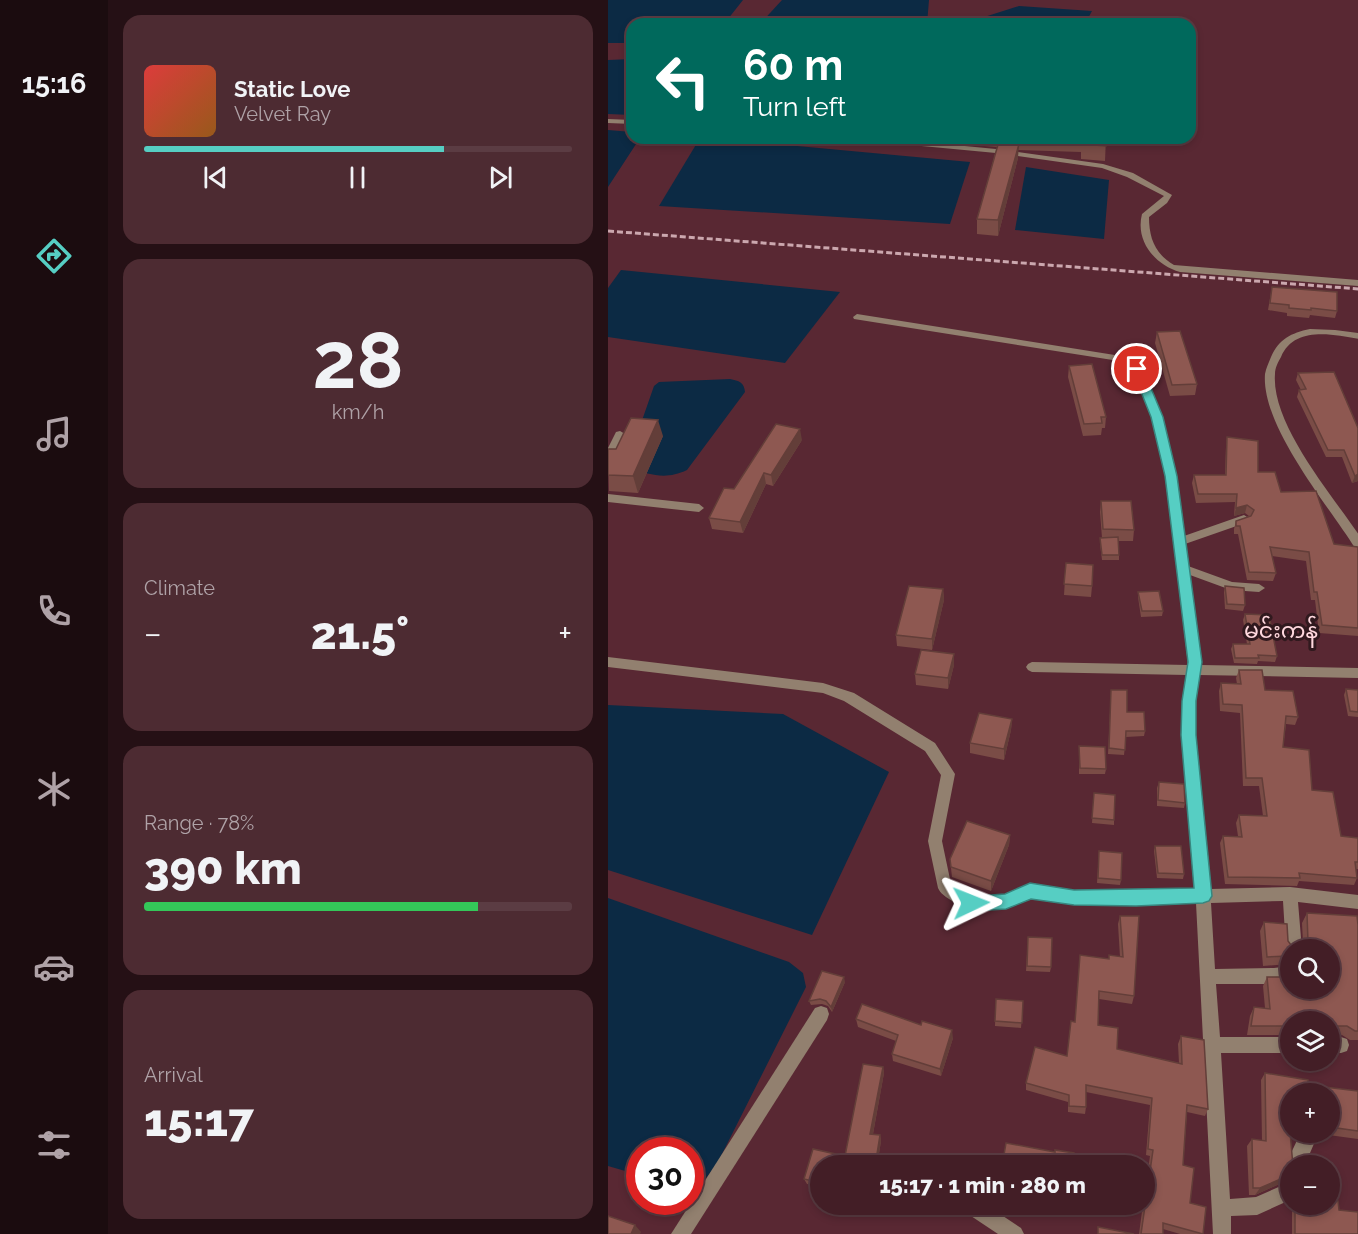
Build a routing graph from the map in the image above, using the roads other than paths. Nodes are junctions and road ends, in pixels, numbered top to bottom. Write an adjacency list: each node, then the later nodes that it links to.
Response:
1 (608, 121): 2 (street)
2 (626, 122)
3 (922, 144): 4 (street)
4 (1358, 283)
5 (857, 317): 12 (street)
6 (1358, 336): 13 (street)
7 (620, 434): 8 (street)
8 (608, 459)
9 (608, 498): 10 (street)
10 (699, 507)
11 (1244, 519): 12 (street)
12 (1179, 542): 14 (street)
13 (1358, 545)
14 (1181, 568): 15 (street); 18 (street)
15 (1259, 588)
16 (608, 662): 21 (street)
17 (1032, 667): 18 (street)
18 (1195, 669): 19 (street); 21 (street)
19 (1358, 673)
20 (1290, 894): 21 (street); 22 (street); 23 (street)
21 (1203, 896): 25 (street)
22 (1358, 902)
23 (1293, 939)
24 (1280, 975): 25 (street)
25 (1209, 977): 27 (street)
26 (821, 1014): 32 (street)
27 (1213, 1045): 28 (street); 30 (street)
28 (1280, 1045)
29 (1280, 1196): 30 (street)
30 (1223, 1208): 34 (street)
31 (985, 1215): 33 (street)
32 (680, 1234)
33 (1015, 1234)
34 (1222, 1234)

